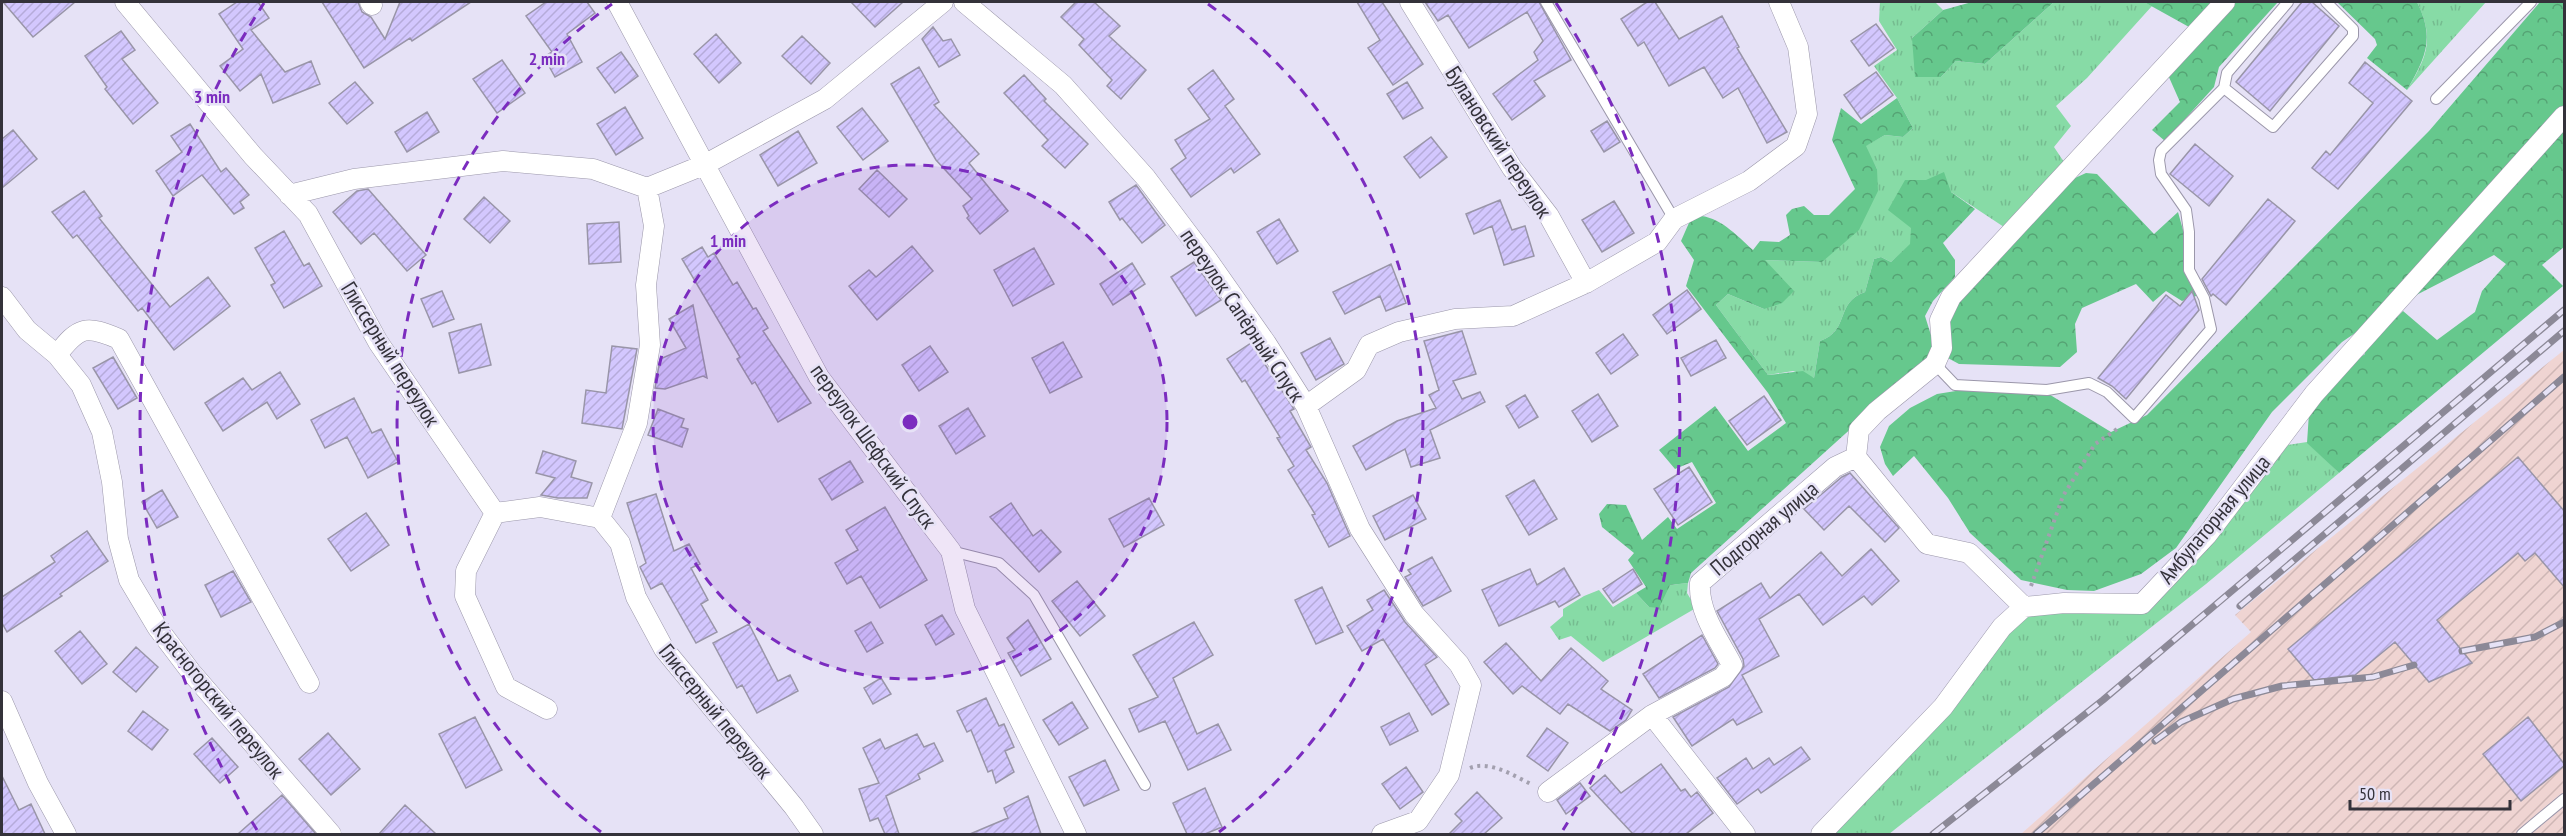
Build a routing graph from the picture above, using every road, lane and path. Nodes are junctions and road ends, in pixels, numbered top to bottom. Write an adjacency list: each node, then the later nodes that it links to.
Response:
1 (125, 2): 17 (street, Глиссерный переулок)
2 (617, 2): 15 (street, переулок Шефский Спуск)
3 (942, 2): 15 (street)
4 (964, 2): 23 (street, переулок Сапёрный Спуск)
5 (1410, 2): 19 (street, Булановский переулок)
6 (1546, 2): 18 (lane)
7 (1779, 2): 18 (street)
8 (2226, 2): 22 (street)
9 (2288, 2): 12 (lane)
10 (2326, 2): 12 (lane)
11 (2531, 2): 13 (lane)
12 (2224, 88): 24 (lane)
13 (2436, 99)
14 (2565, 116): 29 (street, Амбулаторная улица)
15 (706, 164): 16 (street); 28 (street, переулок Шефский Спуск)
16 (647, 188): 17 (street); 27 (street)
17 (290, 195): 26 (street, Глиссерный переулок)
18 (1674, 219): 19 (street)
19 (1586, 283): 23 (street)
20 (2, 297): 21 (street, Красногорский переулок)
21 (57, 355): 30 (street); 39 (street, Красногорский переулок)
22 (1935, 364): 24 (lane); 25 (street)
23 (1306, 406): 34 (street, переулок Сапёрный Спуск)
24 (2134, 418): 29 (path)
25 (1856, 458): 29 (street); 33 (street, Подгорная улица)
26 (495, 513): 27 (street); 32 (street)
27 (600, 518): 40 (street, Глиссерный переулок)
28 (951, 551): 35 (lane); 41 (street, переулок Шефский Спуск)
29 (2024, 608): 44 (street)
30 (309, 683)
31 (2, 701): 38 (street)
32 (547, 709)
33 (1652, 715): 36 (street, Подгорная улица); 43 (street)
34 (1449, 775): 36 (path); 42 (street)
35 (1145, 785)
36 (1548, 792)
37 (2565, 798): 45 (lane)
38 (66, 834)
39 (331, 834)
40 (813, 834)
41 (1076, 834)
42 (1382, 834)
43 (1745, 834)
44 (1821, 834)
45 (2522, 834)

